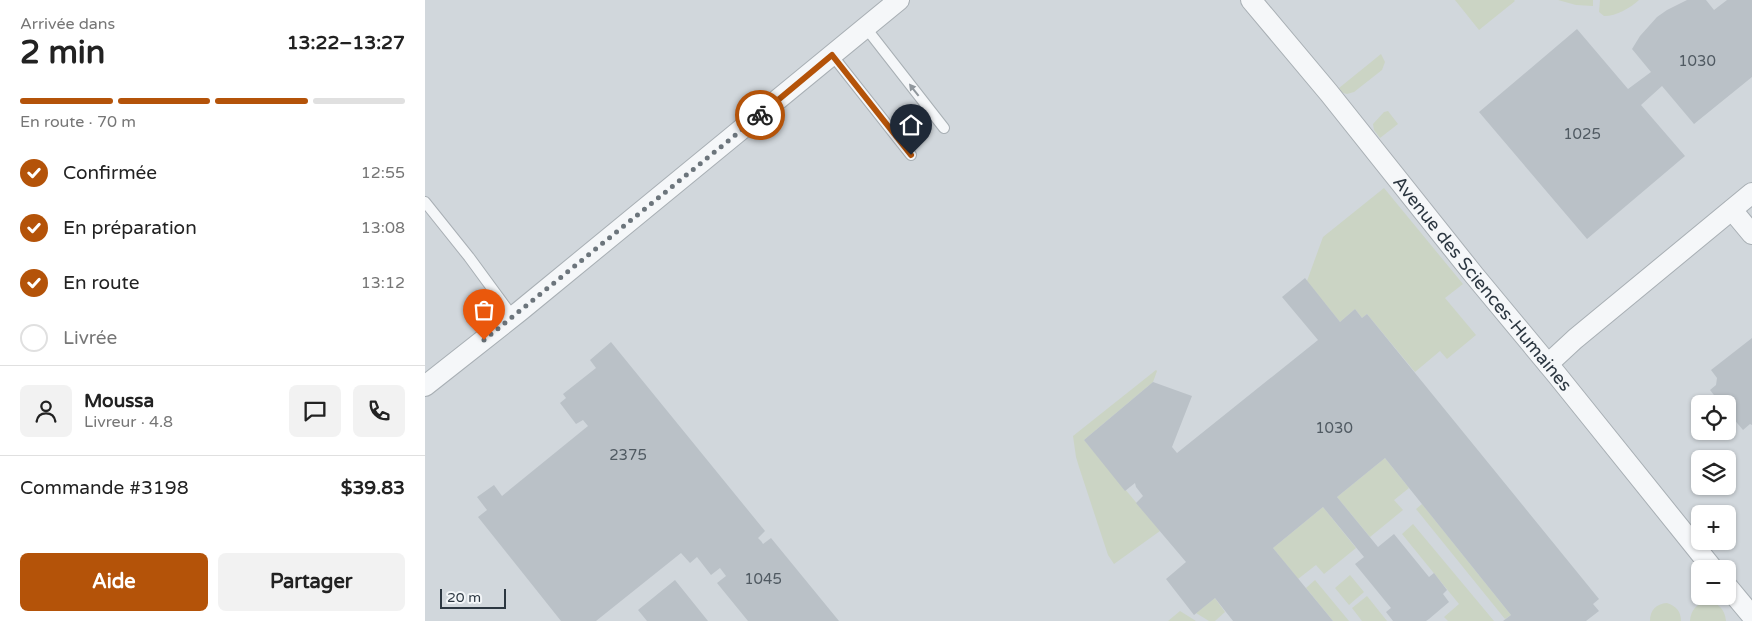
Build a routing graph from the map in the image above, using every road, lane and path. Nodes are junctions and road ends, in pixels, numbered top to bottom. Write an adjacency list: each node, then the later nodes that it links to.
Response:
1 (899, 0): 3 (street)
2 (1251, 0): 12 (street, Avenue des Sciences-Humaines)
3 (866, 28): 4 (street); 5 (lane, one-way to 3)
4 (832, 55): 6 (lane); 11 (street)
5 (944, 128)
6 (911, 155)
7 (1752, 193): 9 (street)
8 (425, 202): 11 (lane)
9 (1725, 216): 10 (street); 12 (street)
10 (1752, 234)
11 (513, 317): 13 (street)
12 (1548, 364): 14 (street, Avenue des Sciences-Humaines)
13 (425, 386)
14 (1706, 560)
15 (1739, 591): 16 (street)
16 (1752, 616)

